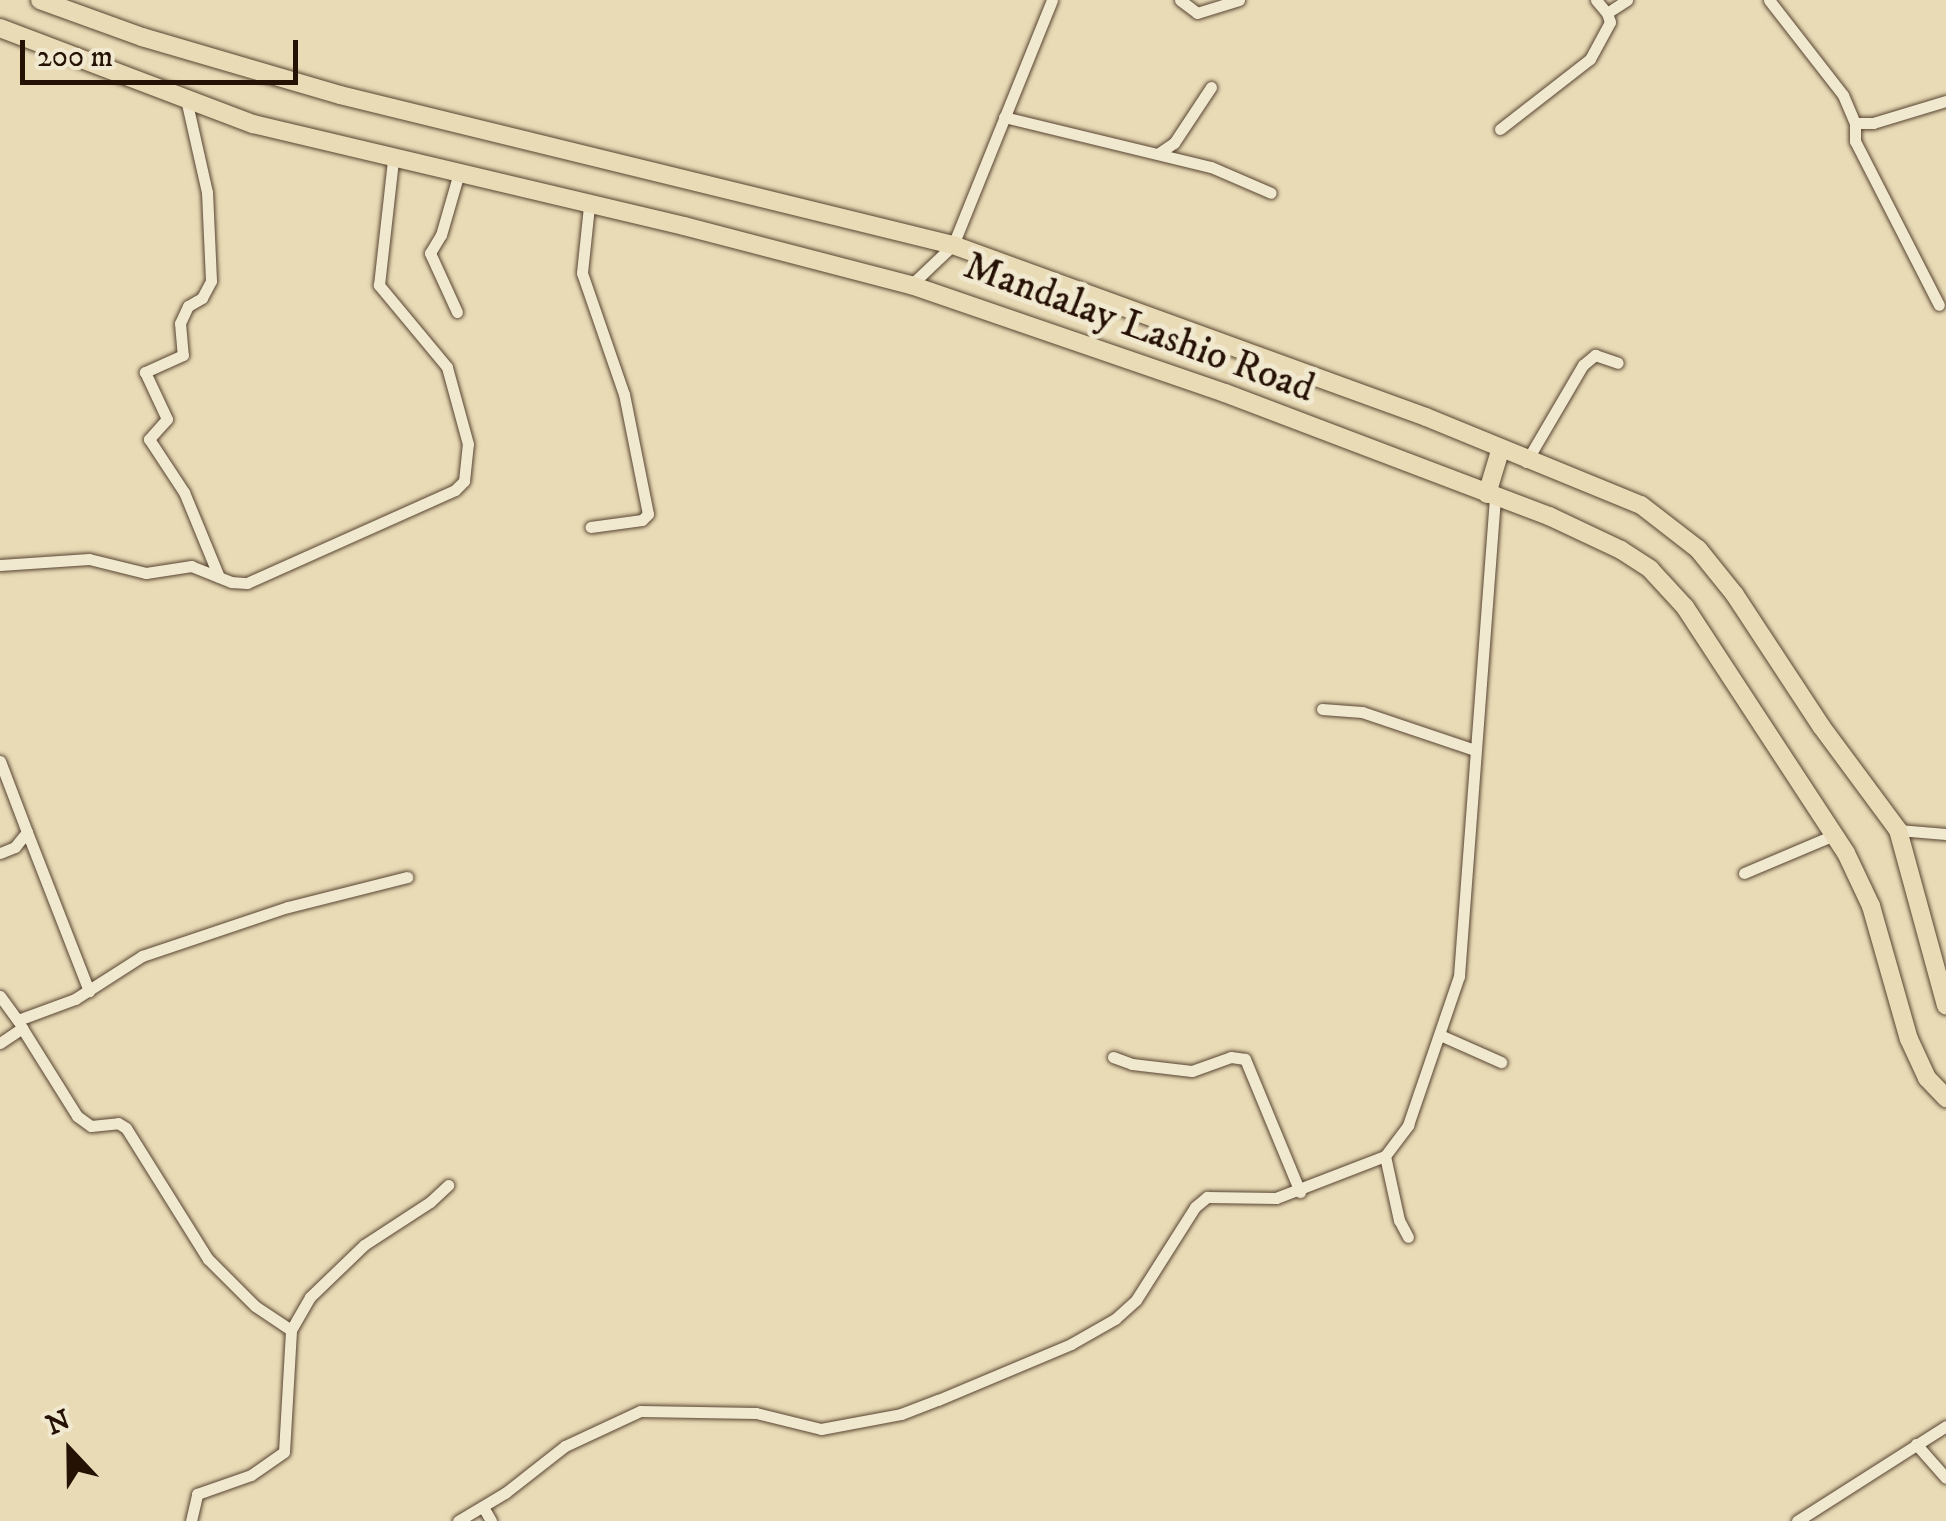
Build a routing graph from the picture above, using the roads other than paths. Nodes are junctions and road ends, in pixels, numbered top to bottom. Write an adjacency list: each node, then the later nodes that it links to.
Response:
1 (40, 0): 21 (highway, Mandalay Lashio Road)
2 (1052, 0): 13 (street)
3 (1180, 0): 4 (street)
4 (1239, 0)
5 (1596, 0): 8 (street)
6 (1627, 0): 8 (street)
7 (1768, 0): 14 (street)
8 (1607, 13): 15 (street)
9 (0, 28): 11 (highway, Mandalay Lashio Road)
10 (1212, 87): 16 (street)
11 (186, 99): 17 (highway, Mandalay Lashio Road); 31 (street)
12 (1946, 101): 14 (street)
13 (1004, 117): 16 (street); 21 (street)
14 (1855, 122): 23 (street)
15 (1500, 129)
16 (1159, 153): 19 (street)
17 (393, 160): 18 (highway, Mandalay Lashio Road); 31 (street)
18 (458, 176): 20 (highway, Mandalay Lashio Road); 24 (street)
19 (1270, 193)
20 (589, 206): 22 (highway, Mandalay Lashio Road); 29 (street)
21 (952, 245): 22 (street); 26 (highway, Mandalay Lashio Road)
22 (910, 285): 28 (highway, Mandalay Lashio Road)
23 (1939, 305)
24 (457, 312)
25 (1618, 363): 27 (street)
26 (1500, 451): 27 (highway, Mandalay Lashio Road); 28 (highway)
27 (1526, 462): 35 (highway, Mandalay Lashio Road)
28 (1491, 495): 33 (street); 38 (highway, Mandalay Lashio Road)
29 (590, 527)
30 (0, 566): 31 (street)
31 (220, 577)
32 (1322, 709): 33 (street)
33 (1475, 750): 46 (street)
34 (0, 761): 36 (street)
35 (1898, 830): 37 (street); 44 (highway, Mandalay Lashio Road)
36 (27, 832): 39 (street); 42 (street)
37 (1946, 834)
38 (1834, 835): 40 (street); 50 (highway, Mandalay Lashio Road)
39 (0, 853)
40 (1744, 873)
41 (407, 877): 42 (street)
42 (89, 991): 45 (street)
43 (0, 996): 45 (street)
44 (1946, 1006)
45 (20, 1024): 47 (street); 55 (street)
46 (1440, 1035): 49 (street); 51 (street)
47 (0, 1042)
48 (1113, 1056): 53 (street)
49 (1501, 1062)
50 (1946, 1098)
51 (1385, 1156): 53 (street); 54 (street)
52 (448, 1185): 55 (street)
53 (1300, 1192): 59 (street)
54 (1408, 1237)
55 (292, 1330): 60 (street)
56 (1946, 1426): 57 (street)
57 (1916, 1444): 58 (street); 63 (street)
58 (1946, 1478)
59 (483, 1506): 61 (street); 62 (street)
60 (191, 1521)
61 (458, 1521)
62 (492, 1521)
63 (1797, 1521)

